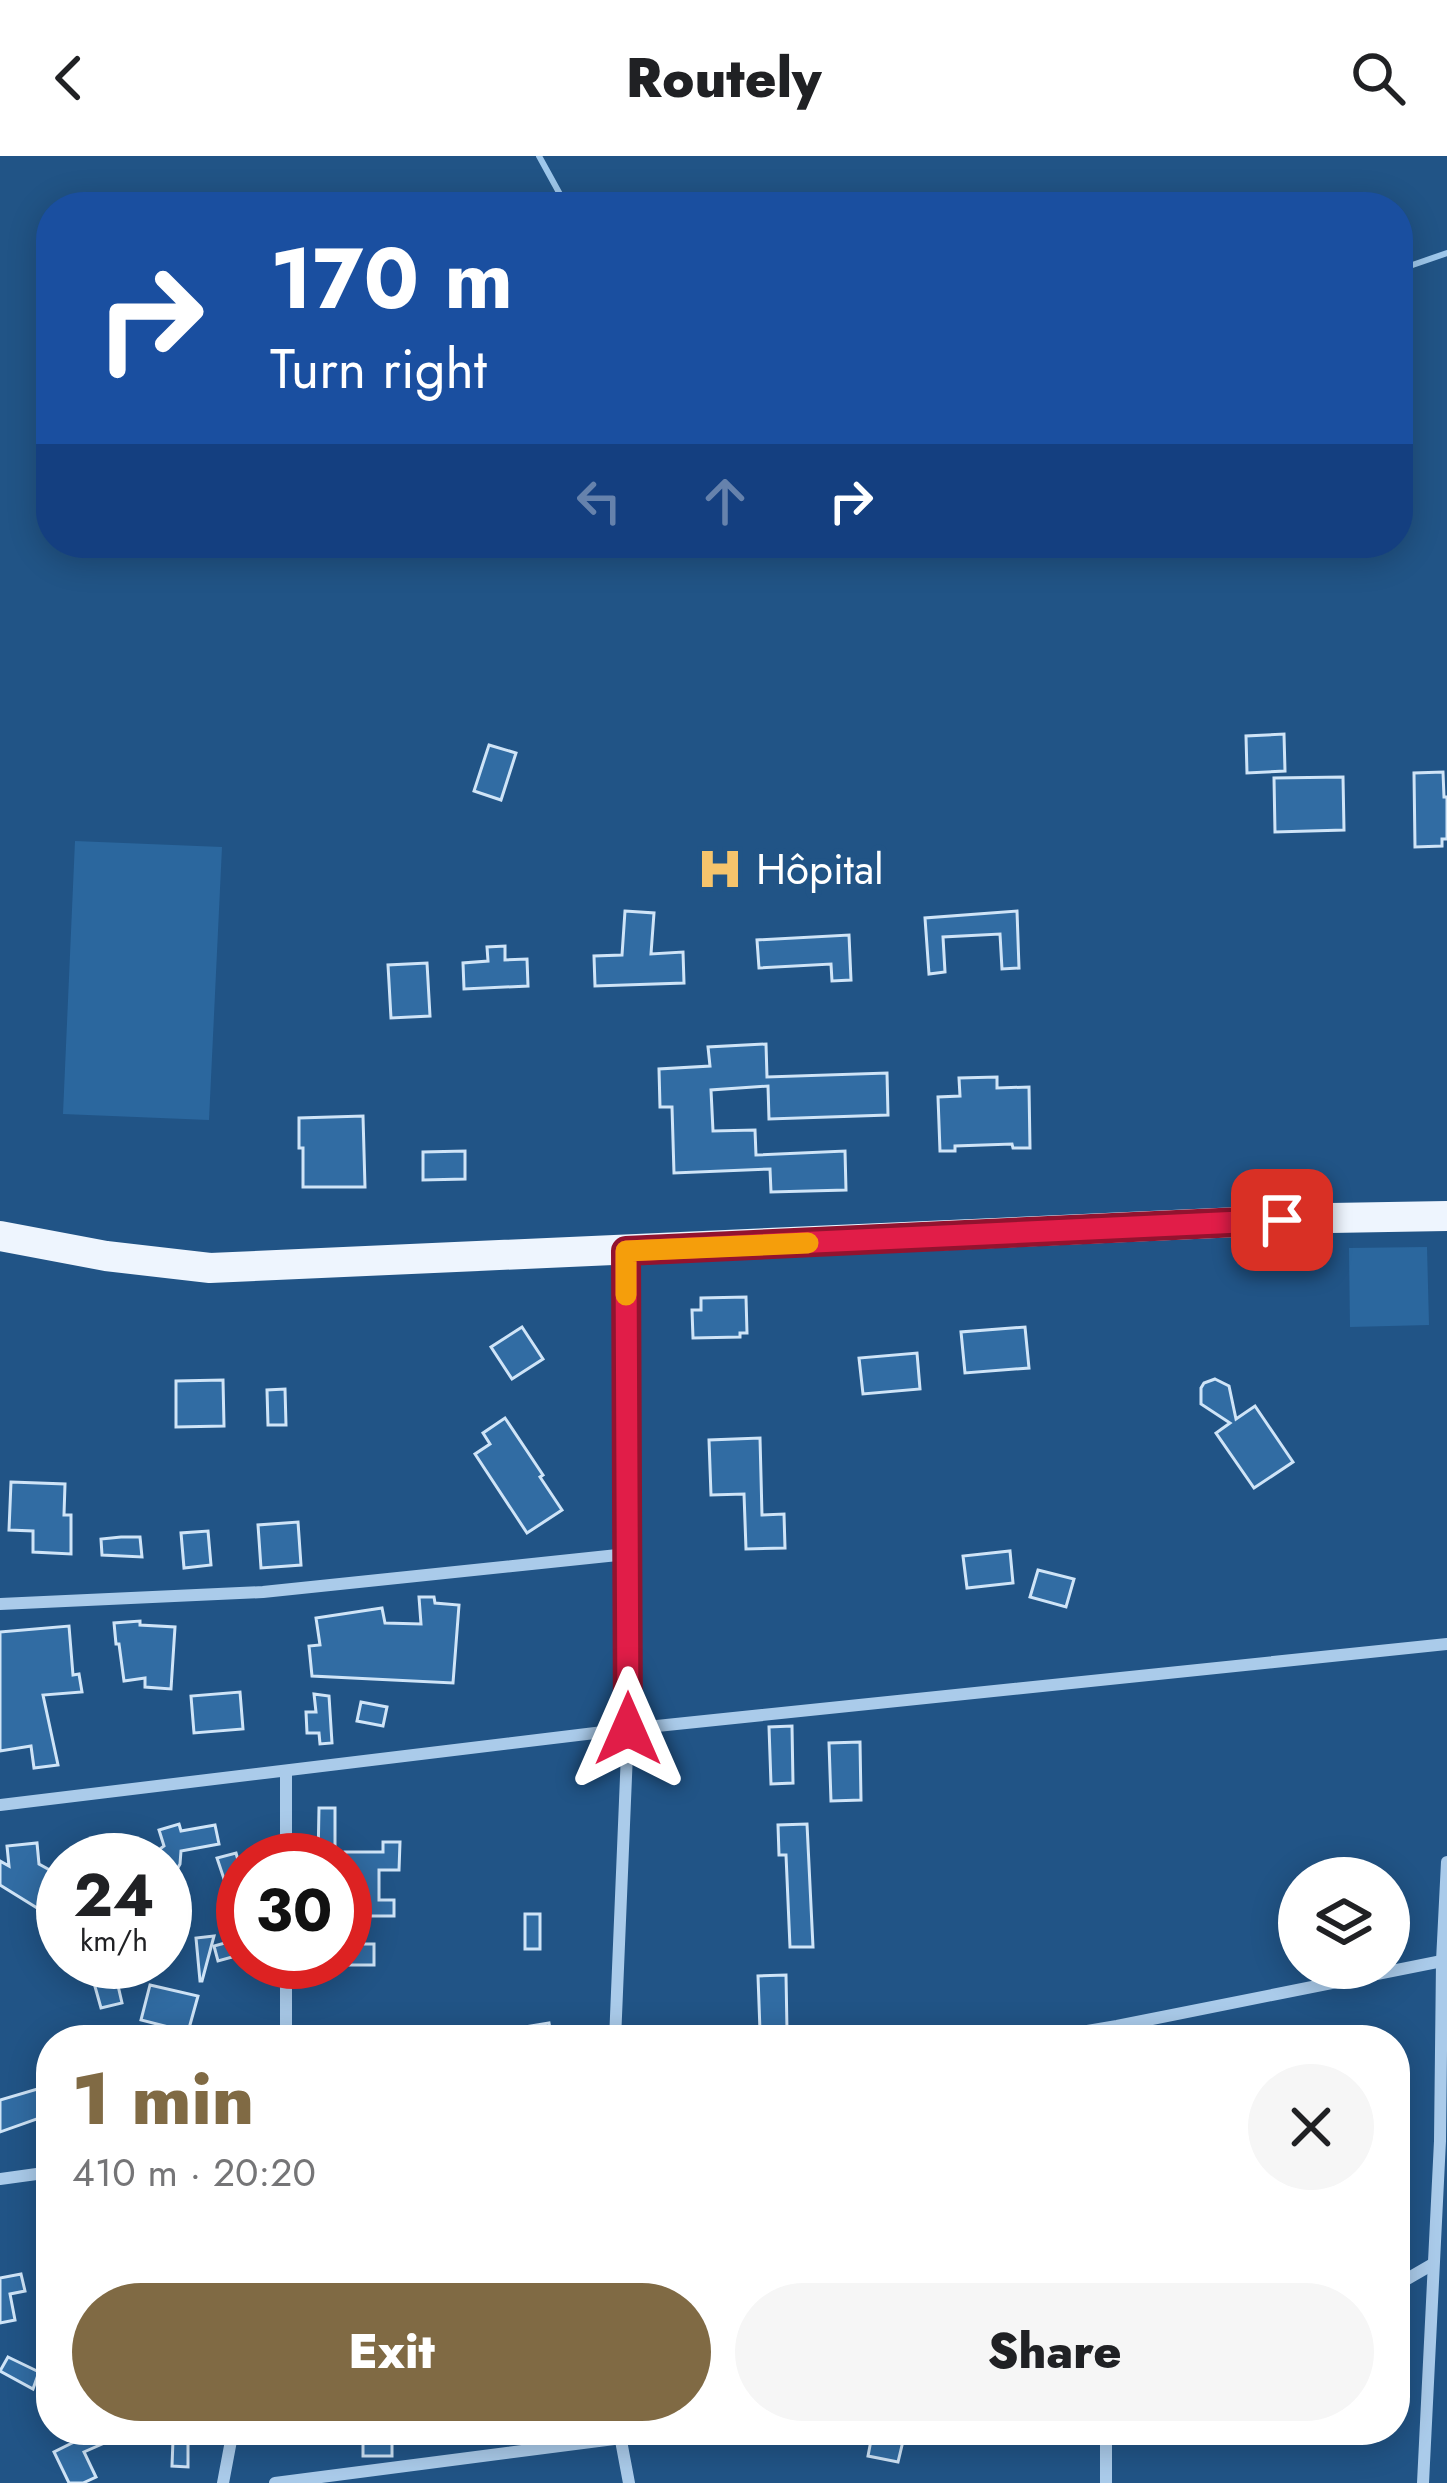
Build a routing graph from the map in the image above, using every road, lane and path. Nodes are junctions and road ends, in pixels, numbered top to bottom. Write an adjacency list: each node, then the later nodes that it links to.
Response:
1 (1447, 1216): 3 (main road)
2 (0, 1236): 3 (main road)
3 (626, 1251): 4 (street)
4 (627, 1554): 5 (street); 7 (street)
5 (0, 1604)
6 (1447, 1644): 7 (street)
7 (628, 1729): 8 (street); 15 (street)
8 (286, 1772): 9 (street); 10 (street)
9 (0, 1804)
10 (286, 1833)
11 (1447, 1862): 12 (street)
12 (1442, 1960): 16 (street); 17 (street)
13 (286, 1989): 14 (street)
14 (286, 2025)
15 (616, 2025)
16 (1152, 2025)
17 (1443, 2142): 20 (street)
18 (36, 2174): 19 (street)
19 (0, 2179)
20 (1433, 2264): 21 (street); 30 (street)
21 (1410, 2277)
22 (229, 2445): 26 (street)
23 (547, 2445): 27 (street)
24 (621, 2445): 28 (street)
25 (1106, 2445): 29 (street)
26 (223, 2483)
27 (275, 2483)
28 (629, 2483)
29 (1106, 2483)
30 (1423, 2483)

